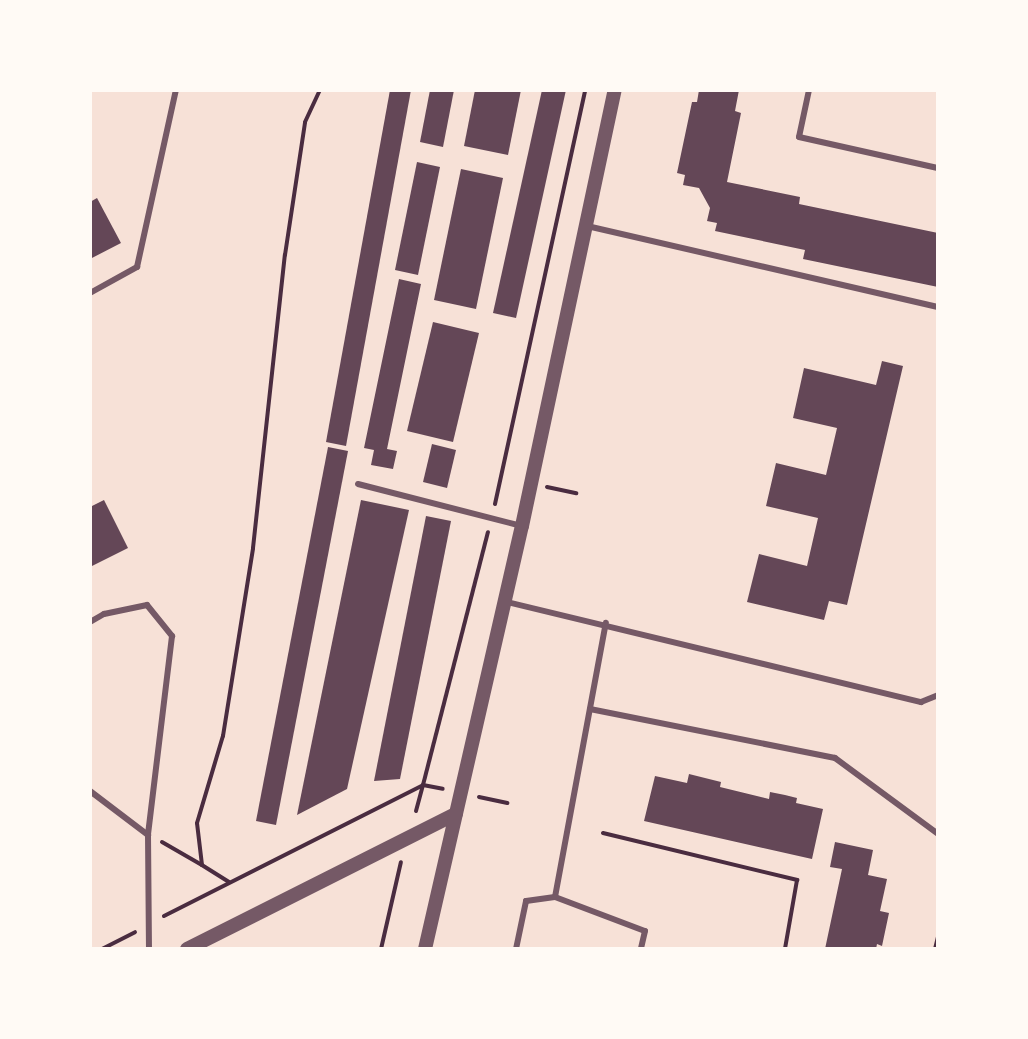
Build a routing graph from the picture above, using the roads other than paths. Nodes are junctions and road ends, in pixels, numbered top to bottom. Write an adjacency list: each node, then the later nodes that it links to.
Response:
1 (176, 90): 6 (lane)
2 (615, 90): 5 (street)
3 (809, 90): 4 (lane)
4 (938, 168)
5 (584, 225): 7 (lane); 9 (street)
6 (90, 293)
7 (938, 307)
8 (358, 484): 9 (lane)
9 (522, 526): 10 (street)
10 (505, 602): 12 (lane); 16 (street)
11 (90, 622): 18 (lane)
12 (606, 623): 13 (lane); 14 (lane)
13 (938, 695)
14 (590, 709): 17 (lane); 19 (lane)
15 (90, 791): 18 (lane)
16 (456, 814): 21 (street); 22 (street)
17 (938, 834)
18 (148, 835): 20 (lane)
19 (555, 897): 23 (lane); 24 (lane)
20 (149, 949)
21 (187, 949)
22 (425, 949)
23 (516, 949)
24 (641, 949)

